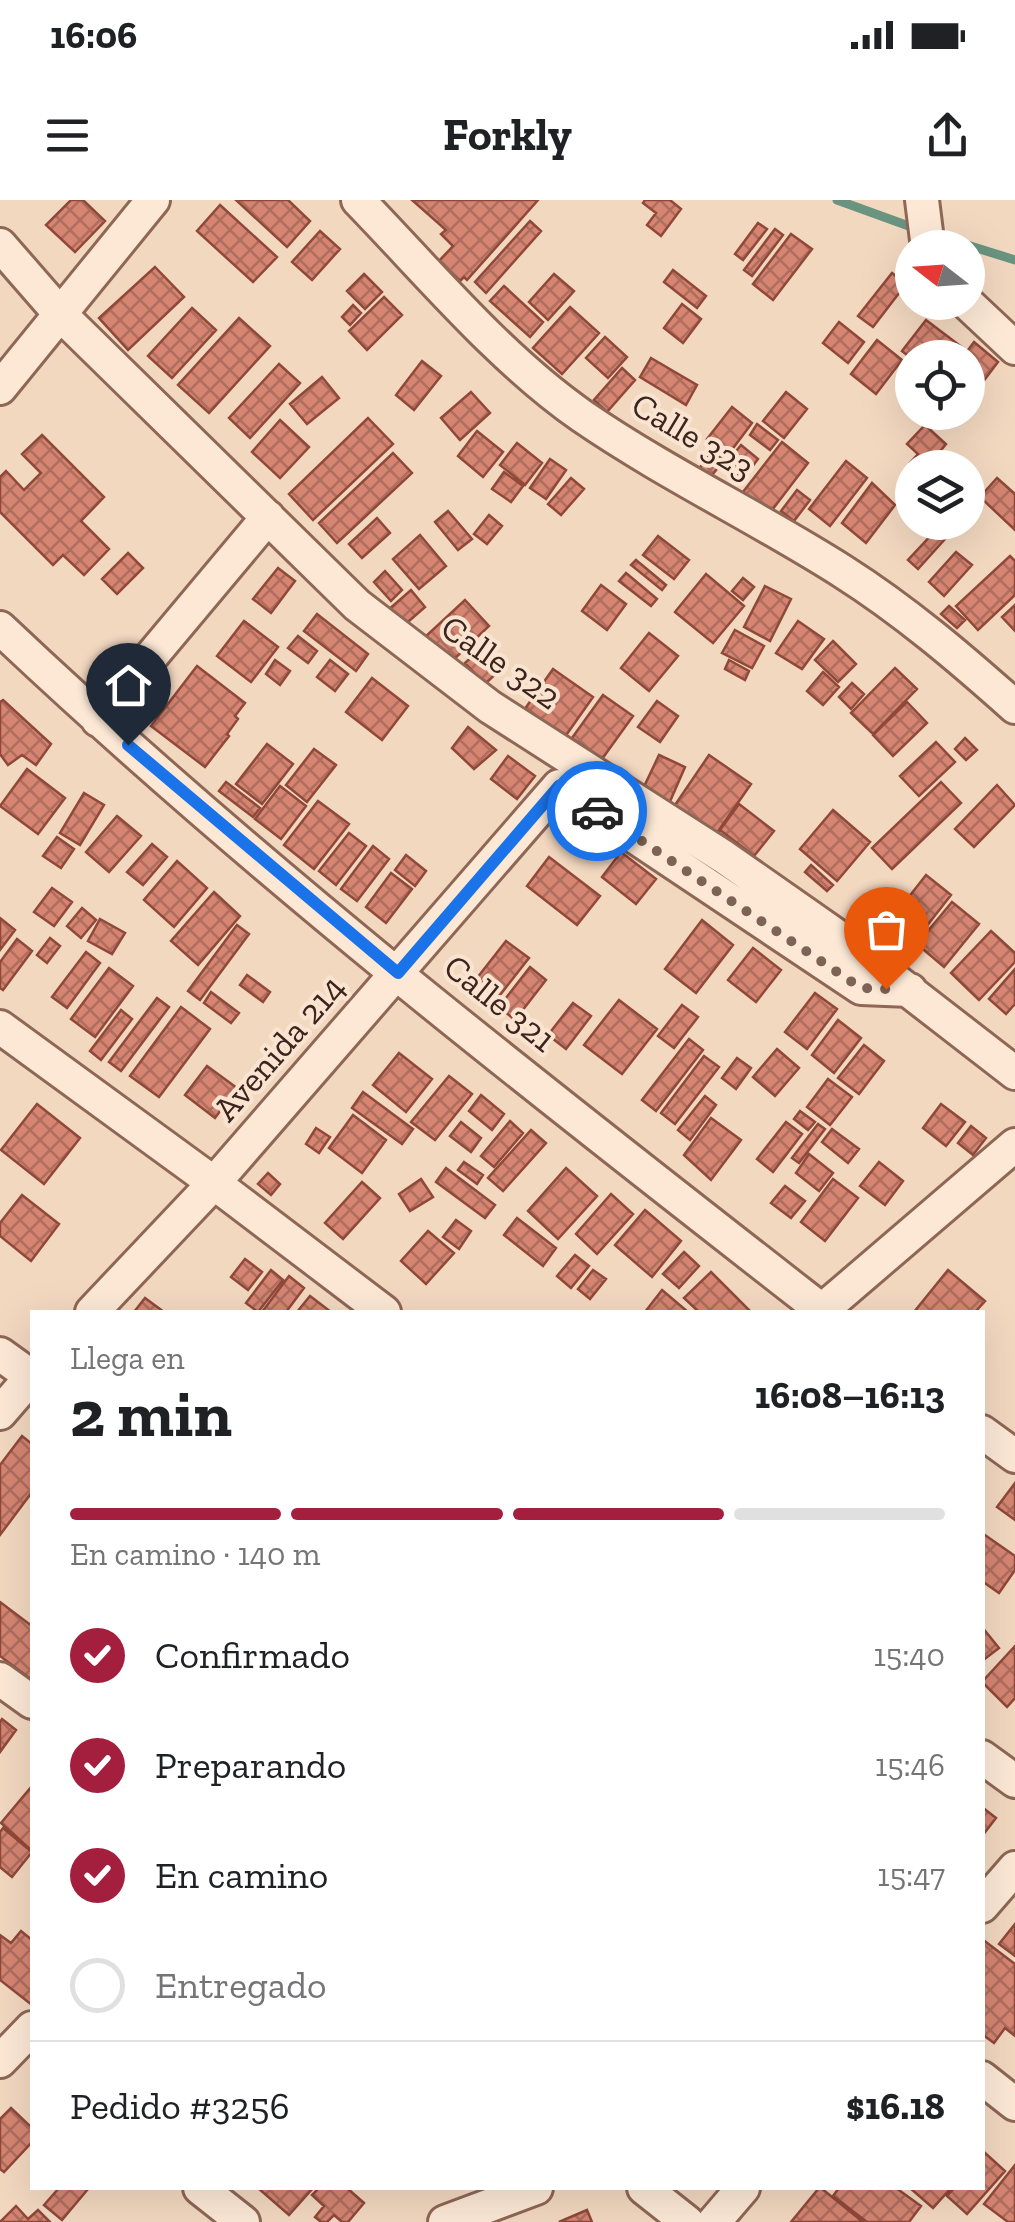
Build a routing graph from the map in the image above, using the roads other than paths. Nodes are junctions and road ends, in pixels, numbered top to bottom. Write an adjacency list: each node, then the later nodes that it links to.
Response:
1 (153, 200): 6 (street)
2 (358, 200): 12 (street, Calle 323)
3 (922, 202): 4 (street)
4 (926, 230)
5 (0, 245): 6 (street, Calle 322)
6 (61, 315): 9 (street); 10 (street, Calle 322)
7 (985, 320): 8 (street)
8 (1015, 348)
9 (0, 388)
10 (268, 517): 13 (street); 15 (street, Calle 322)
11 (0, 628): 13 (street, Calle 321)
12 (1015, 707)
13 (98, 720): 14 (street, Calle 321)
14 (398, 973): 15 (street, Avenida 214); 19 (street, Avenida 214); 22 (street, Calle 321)
15 (910, 990): 17 (street, Calle 322)
16 (0, 1027): 19 (street)
17 (1015, 1073)
18 (1015, 1145): 23 (street)
19 (214, 1183): 20 (street, Avenida 214); 21 (street)
20 (94, 1310)
21 (381, 1310)
22 (819, 1310)
23 (824, 1310)
24 (0, 1354): 25 (street)
25 (30, 1376)
26 (30, 1379): 27 (street)
27 (0, 1413)
28 (985, 1434): 29 (street)
29 (1015, 1456)
30 (0, 1679): 31 (street)
31 (30, 1701)
32 (985, 1759): 33 (street)
33 (1015, 1781)
34 (1015, 1868): 35 (street)
35 (985, 1903)
36 (985, 2080): 37 (street)
37 (1015, 2104)
38 (203, 2190): 42 (street)
39 (531, 2190): 43 (street)
40 (647, 2190): 44 (street)
41 (742, 2190): 45 (street)
42 (243, 2222)
43 (445, 2222)
44 (688, 2222)
45 (714, 2222)

